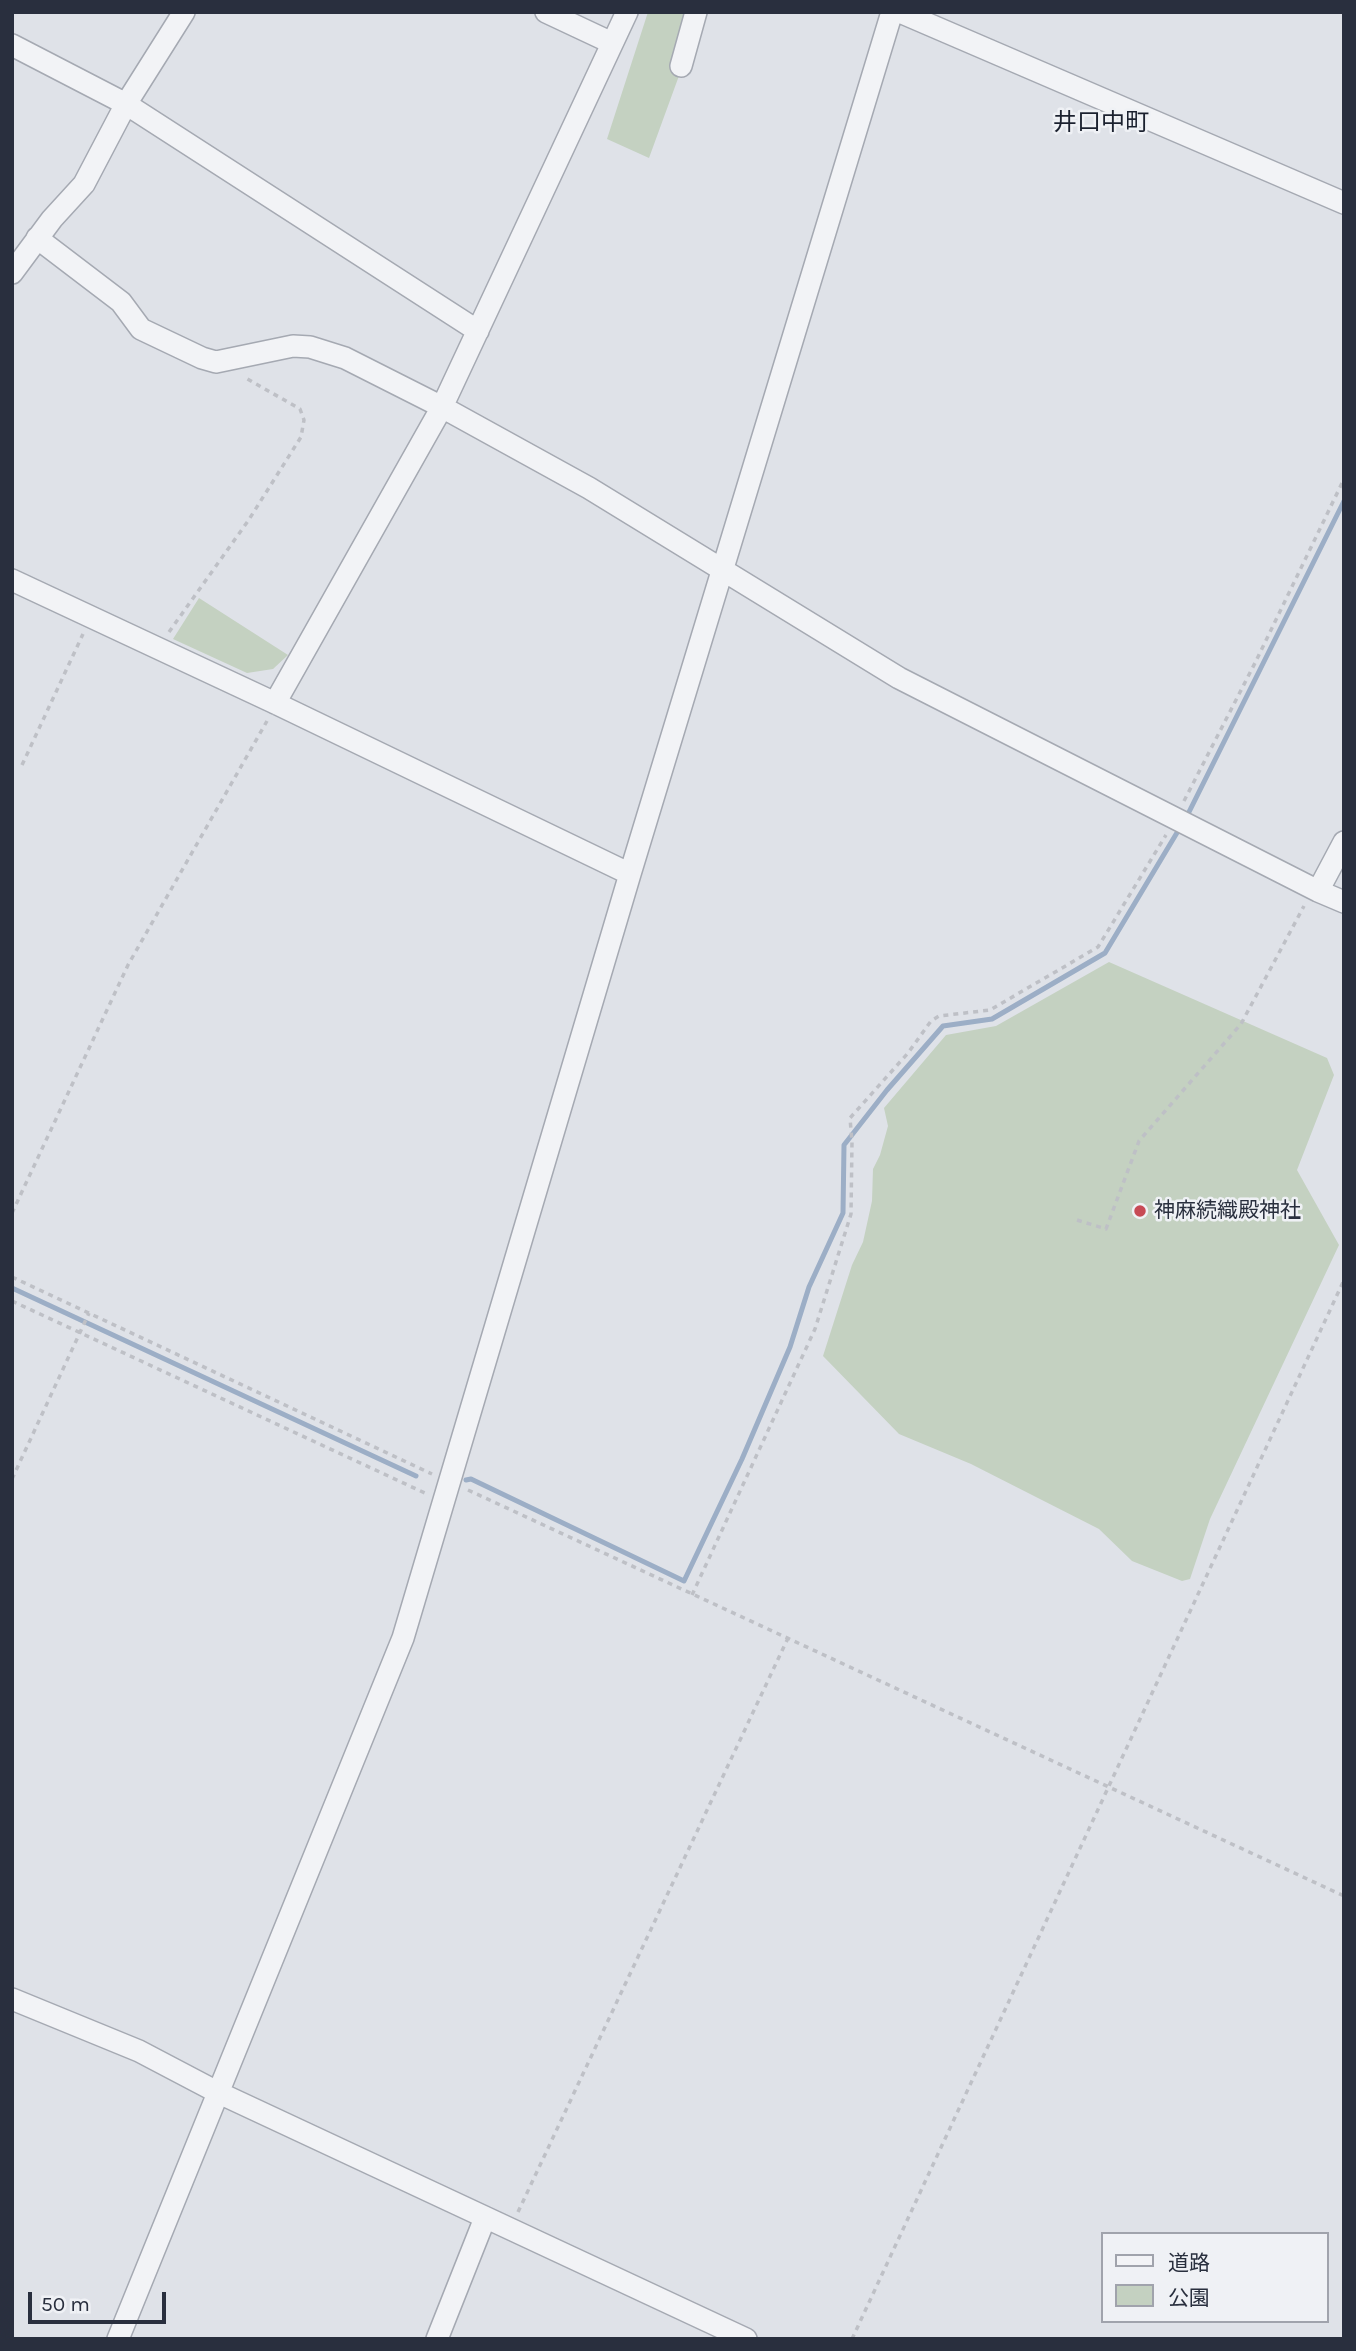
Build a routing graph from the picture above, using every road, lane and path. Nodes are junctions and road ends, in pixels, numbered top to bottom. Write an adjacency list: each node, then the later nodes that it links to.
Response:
1 (184, 12): 10 (street)
2 (546, 12): 7 (street)
3 (627, 12): 7 (street)
4 (696, 12): 9 (street)
5 (892, 12): 18 (street)
6 (900, 12): 11 (street)
7 (612, 43): 14 (street)
8 (12, 45): 10 (street)
9 (681, 66)
10 (126, 104): 12 (street); 14 (street)
11 (1344, 203)
12 (37, 238): 13 (street); 15 (street)
13 (12, 273)
14 (478, 331): 16 (street)
15 (227, 361): 16 (street); 21 (path)
16 (442, 407): 18 (street); 22 (street)
17 (1344, 479): 24 (path)
18 (723, 571): 24 (street); 26 (street)
19 (12, 580): 20 (street)
20 (91, 616): 21 (street); 23 (path)
21 (158, 648): 22 (street)
22 (275, 703): 26 (street); 29 (path)
23 (22, 765)
24 (1181, 821): 27 (street); 38 (path)
25 (1344, 842): 27 (street)
26 (631, 874): 37 (street)
27 (1315, 890): 28 (street); 30 (path)
28 (1344, 902)
29 (12, 1213)
30 (1077, 1220)
31 (12, 1277): 34 (path)
32 (1344, 1280): 40 (path)
33 (12, 1301): 35 (path)
34 (88, 1315): 35 (path); 37 (path)
35 (81, 1331): 36 (path); 37 (path)
36 (12, 1479)
37 (448, 1492): 38 (path); 43 (street)
38 (692, 1595): 39 (path)
39 (788, 1638): 40 (path); 45 (path)
40 (1109, 1788): 41 (path); 49 (path)
41 (1344, 1896)
42 (12, 1999): 43 (street)
43 (217, 2092): 44 (street); 46 (street)
44 (485, 2218): 45 (street); 47 (street)
45 (509, 2230): 48 (street)
46 (118, 2339)
47 (437, 2339)
48 (746, 2339)
49 (852, 2339)

